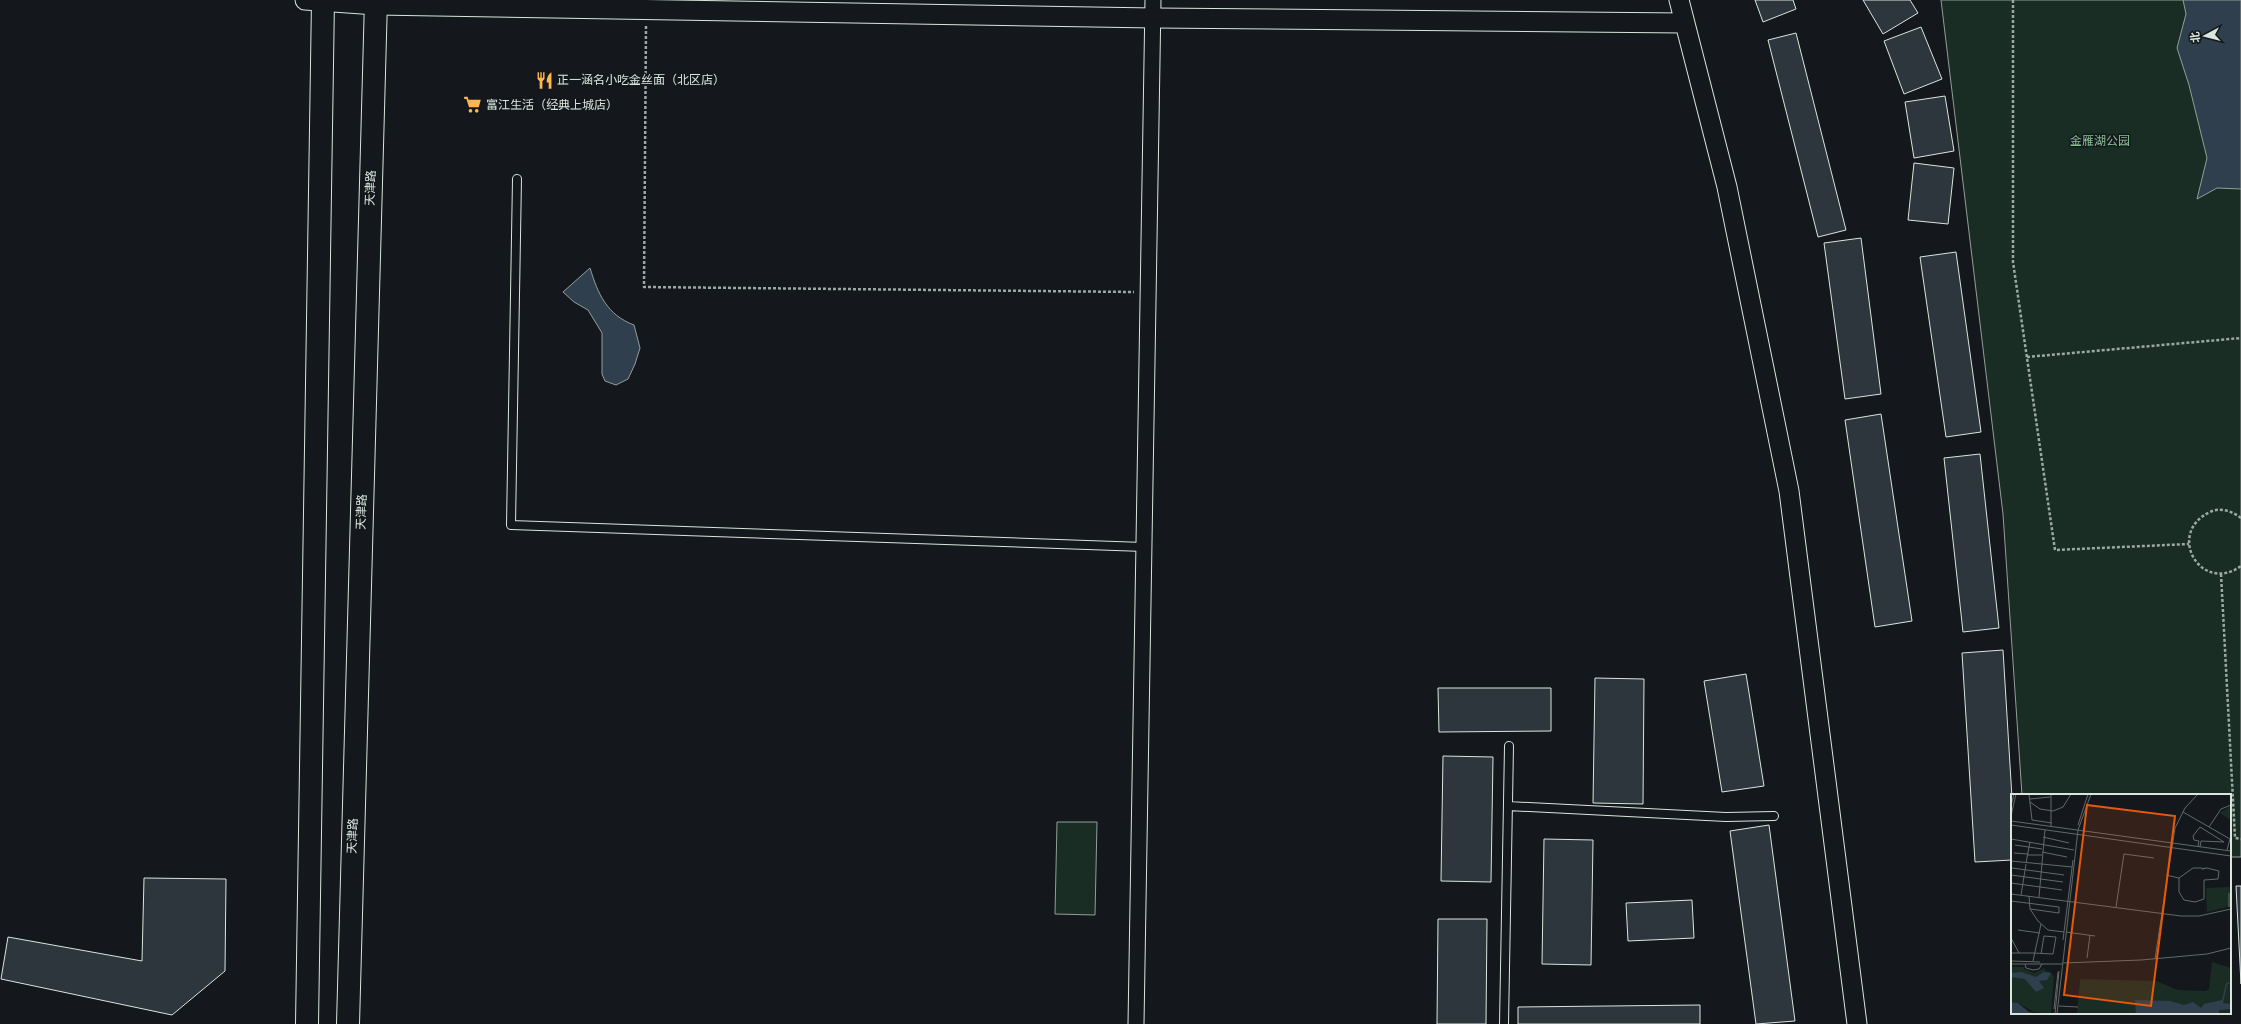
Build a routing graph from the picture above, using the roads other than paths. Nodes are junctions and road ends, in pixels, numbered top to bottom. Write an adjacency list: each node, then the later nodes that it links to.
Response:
1 (1679, 0): 6 (street)
2 (317, 1): 3 (street); 12 (main road)
3 (376, 2): 4 (street); 13 (main road, 天津路)
4 (697, 5): 5 (street)
5 (1154, 9): 6 (street); 8 (street)
6 (1684, 23): 16 (street)
7 (517, 179): 8 (lane)
8 (1144, 547): 14 (street)
9 (1509, 746): 10 (lane)
10 (1508, 806): 11 (lane); 15 (lane)
11 (1774, 816)
12 (307, 1024)
13 (348, 1024)
14 (1136, 1024)
15 (1504, 1024)
16 (1857, 1024)

